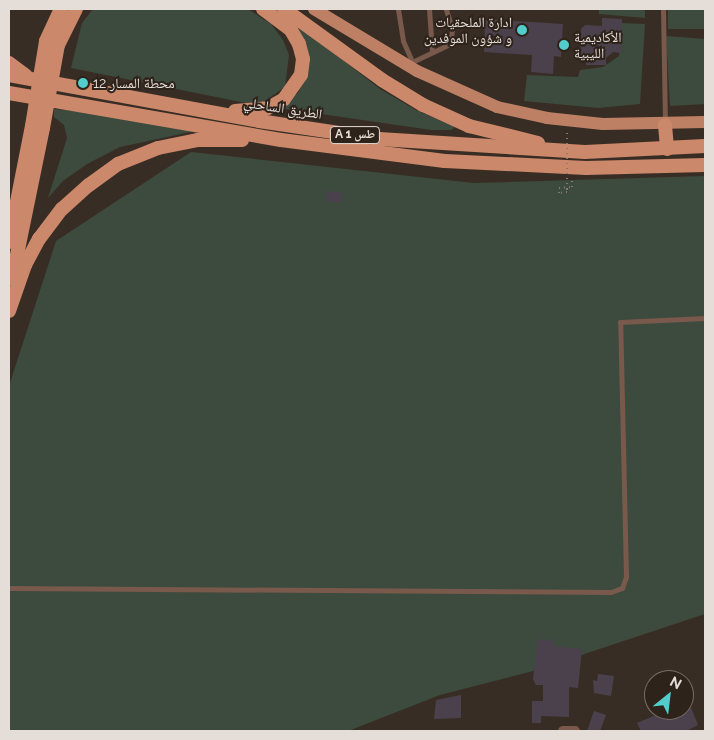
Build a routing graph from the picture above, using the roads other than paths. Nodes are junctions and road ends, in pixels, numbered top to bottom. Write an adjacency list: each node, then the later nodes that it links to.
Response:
1 (61, 9): 10 (highway)
2 (76, 9): 10 (highway)
3 (263, 9): 17 (highway)
4 (284, 9): 24 (highway)
5 (314, 9): 13 (main road)
6 (398, 9): 13 (lane)
7 (428, 9): 11 (lane)
8 (446, 9): 11 (lane)
9 (664, 9): 19 (lane)
10 (52, 43): 20 (highway, bridge)
11 (432, 52): 13 (lane)
12 (9, 63): 15 (highway)
13 (414, 66): 19 (main road)
14 (9, 75): 15 (highway, الطريق الساحلي / A 1 طس)
15 (28, 78): 17 (highway, الطريق الساحلي / A 1 طس)
16 (9, 94): 21 (highway, A 1 طس)
17 (205, 111): 24 (highway, الطريق الساحلي / A 1 طس)
18 (705, 122): 19 (main road)
19 (665, 124): 23 (highway)
20 (38, 127): 26 (highway); 29 (highway)
21 (281, 140): 25 (highway, A 1 طس); 30 (highway)
22 (705, 146): 23 (highway, الطريق الساحلي / A 1 طس)
23 (667, 149): 24 (highway, الطريق الساحلي / A 1 طس)
24 (585, 152)
25 (705, 165)
26 (22, 180): 27 (highway); 28 (highway)
27 (9, 210)
28 (9, 242)
29 (9, 292)
30 (9, 311)
31 (705, 318): 32 (lane)
32 (9, 588)
33 (563, 731): 34 (street)
34 (575, 731)

